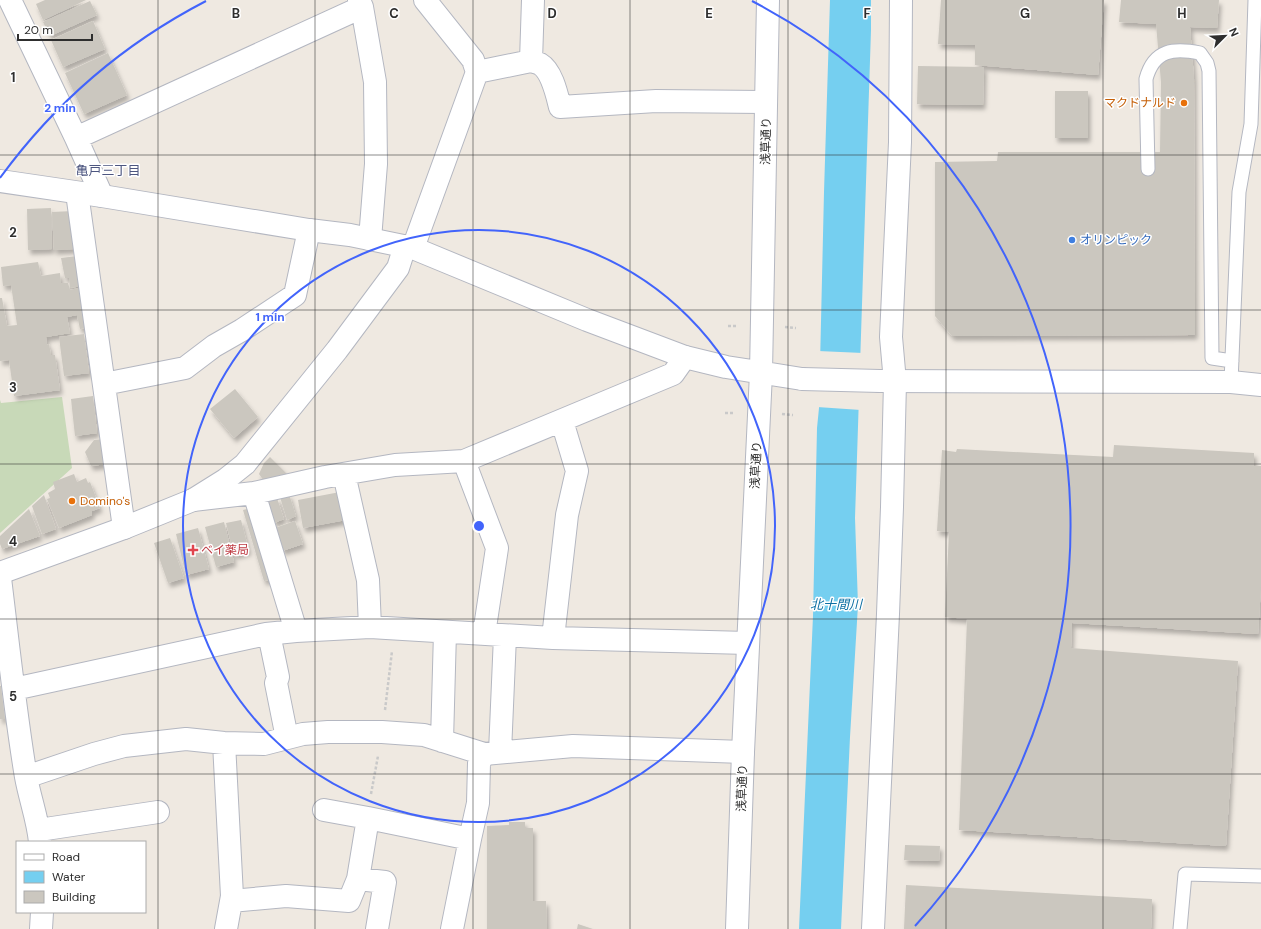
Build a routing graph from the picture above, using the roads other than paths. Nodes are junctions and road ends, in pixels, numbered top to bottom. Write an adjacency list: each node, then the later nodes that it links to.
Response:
1 (10, 0): 11 (street)
2 (425, 0): 9 (street)
3 (533, 0): 8 (street)
4 (768, 0): 10 (street, 浅草通り)
5 (901, 0): 22 (street)
6 (1255, 0): 20 (lane)
7 (360, 3): 11 (street); 17 (street)
8 (531, 61): 9 (street); 10 (street)
9 (477, 72): 18 (street)
10 (766, 102): 21 (street, 浅草通り)
11 (76, 138): 15 (street)
12 (1148, 169): 20 (lane)
13 (0, 181): 14 (street)
14 (77, 193): 15 (street); 23 (street)
15 (102, 196): 16 (street)
16 (309, 230): 17 (street); 23 (street)
17 (370, 239): 18 (street)
18 (409, 247): 19 (street); 29 (street)
19 (685, 357): 21 (street); 25 (street)
20 (1232, 372): 22 (street); 24 (street)
21 (761, 373): 22 (street, bridge); 39 (street, 浅草通り)
22 (887, 382): 61 (street)
23 (104, 384): 30 (street)
24 (1261, 385)
25 (562, 421): 26 (street); 38 (street)
26 (464, 461): 27 (street); 37 (street)
27 (344, 474): 28 (street); 33 (street)
28 (254, 493): 29 (street); 34 (street)
29 (193, 500): 30 (street)
30 (124, 528): 31 (street)
31 (0, 573)
32 (0, 578): 40 (street)
33 (370, 627): 34 (street); 35 (street)
34 (296, 631): 36 (street)
35 (445, 632): 37 (street); 42 (street)
36 (269, 634): 40 (street); 41 (street)
37 (494, 635): 38 (street); 45 (street)
38 (553, 638): 39 (street)
39 (748, 643): 44 (street, 浅草通り)
40 (14, 689): 46 (street)
41 (287, 738): 42 (street); 43 (street)
42 (442, 741): 45 (street)
43 (224, 743): 46 (street); 54 (street)
44 (743, 752): 45 (street); 60 (street, 浅草通り)
45 (492, 753): 51 (street)
46 (26, 777): 50 (street)
47 (324, 810): 49 (street)
48 (158, 812): 50 (street)
49 (368, 818): 51 (street); 53 (street)
50 (40, 836)
51 (470, 839): 59 (street)
52 (1261, 876): 62 (lane)
53 (358, 879): 54 (street); 58 (street)
54 (231, 901): 57 (street)
55 (42, 913): 56 (street)
56 (41, 929)
57 (226, 929)
58 (377, 929)
59 (452, 929)
60 (737, 929)
61 (873, 929)
62 (1180, 929)

